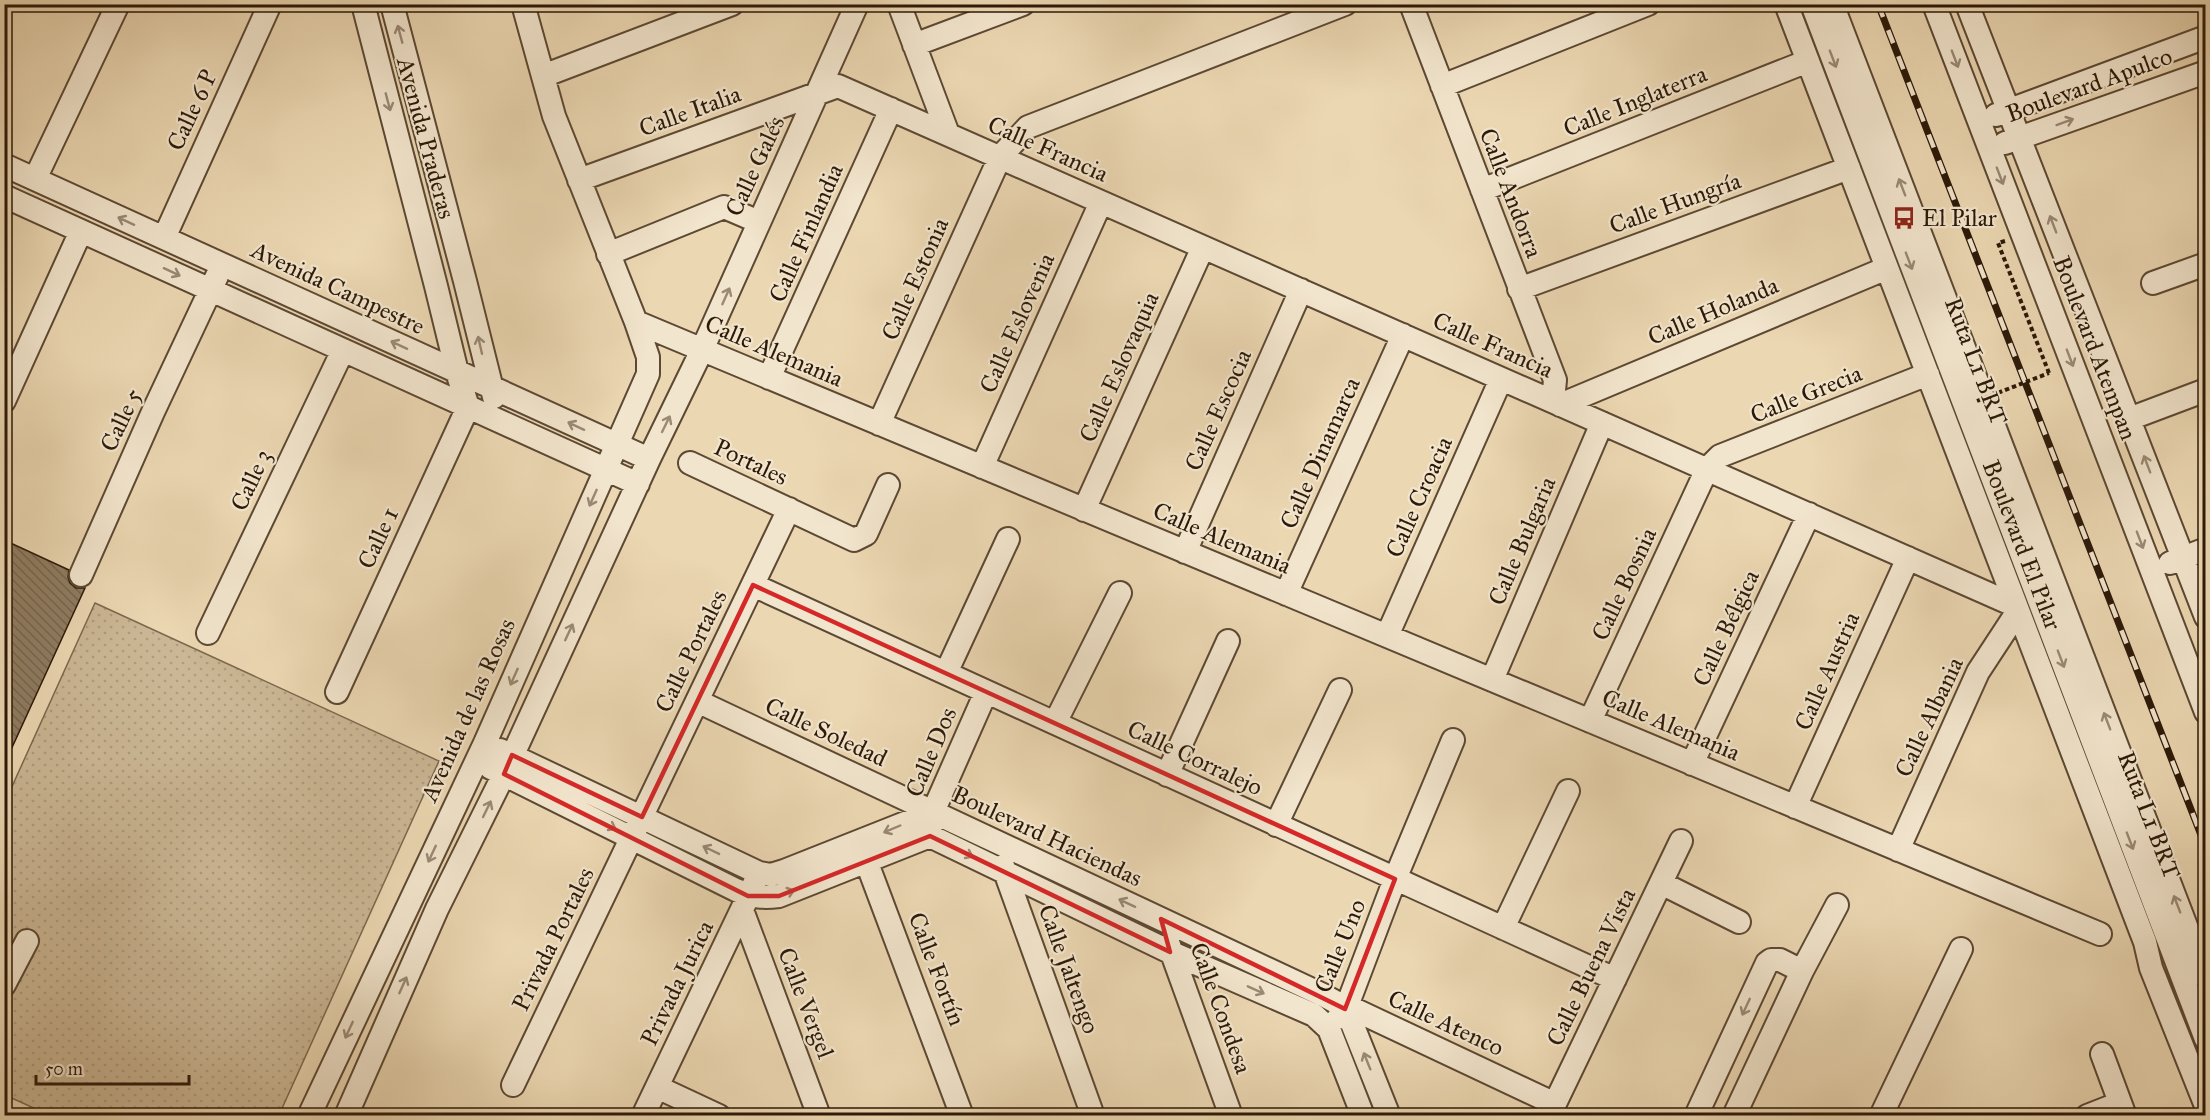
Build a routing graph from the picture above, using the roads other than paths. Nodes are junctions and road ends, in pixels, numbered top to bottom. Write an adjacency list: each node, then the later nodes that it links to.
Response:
1 (118, 4): 34 (street)
2 (270, 4): 41 (street, Calle 6 P)
3 (363, 4): 49 (street, Avenida Praderas, one-way to 49)
4 (392, 4): 47 (street, Avenida Praderas, one-way to 4)
5 (523, 4): 22 (street)
6 (732, 4): 22 (street)
7 (857, 4): 24 (street, Calle Galés)
8 (899, 4): 19 (street, Calle Francia)
9 (1023, 4): 19 (street)
10 (1345, 4): 31 (street, Calle Estonia)
11 (1411, 4): 23 (street, Calle Andorra)
12 (1648, 4): 23 (street)
13 (1786, 4): 20 (street, Boulevard El Pilar)
14 (1812, 4): 140 (street, Ruta L1 BRT, one-way to 140)
15 (1832, 4): 135 (street, Ruta L1 BRT, one-way to 15)
16 (1934, 4): 27 (street, Boulevard Atempan, one-way to 27)
17 (1967, 4): 26 (street, Boulevard Atempan)
18 (2205, 37): 26 (street, Boulevard Apulco)
19 (914, 45): 28 (street, Calle Francia)
20 (1808, 61): 33 (street, Boulevard El Pilar); 36 (street, Calle Inglaterra)
21 (2205, 72): 29 (street, Boulevard Apulco, one-way to 21)
22 (543, 76): 35 (street)
23 (1442, 86): 36 (street, Calle Andorra)
24 (819, 93): 25 (street, Calle Francia); 35 (street, Calle Italia); 39 (street, Calle Galés)
25 (891, 109): 28 (street, Calle Francia); 59 (street, Calle Finlandia)
26 (2009, 110): 27 (street, Boulevard Apulco); 29 (street, Boulevard Atempan)
27 (1980, 121): 30 (street, Boulevard Atempan)
28 (948, 134): 31 (street, Calle Francia)
29 (2019, 138): 30 (street, Boulevard Apulco); 66 (street, Boulevard Atempan, one-way to 29)
30 (1990, 149): 86 (street, Boulevard Atempan, one-way to 86)
31 (1000, 157): 38 (street, Calle Francia); 69 (street, Calle Estonia)
32 (4, 165): 34 (street, Avenida Campestre)
33 (1849, 168): 45 (street, Boulevard El Pilar); 50 (street, Calle Hungría)
34 (35, 179): 41 (street, Avenida Campestre, one-way to 34)
35 (579, 180): 43 (street)
36 (1482, 190): 50 (street, Calle Andorra)
37 (4, 196): 40 (street)
38 (1101, 202): 42 (street, Calle Francia); 73 (street, Calle Eslovenia)
39 (759, 222): 43 (street); 56 (street, Calle Galés, one-way to 39)
40 (81, 231): 51 (street, one-way to 51); 63 (street)
41 (164, 238): 44 (street, Avenida Campestre)
42 (1203, 247): 52 (street, Calle Francia); 79 (street, Calle Eslovaquia)
43 (608, 254): 53 (street)
44 (223, 265): 51 (street, Calle 5); 57 (street, Avenida Campestre, one-way to 44)
45 (1887, 267): 58 (street, Boulevard El Pilar); 64 (street, Calle Holanda)
46 (2204, 268): 48 (street)
47 (465, 281): 49 (street); 61 (street, Avenida Praderas, one-way to 47)
48 (2153, 283)
49 (436, 286): 57 (street, Avenida Praderas)
50 (1520, 289): 64 (street, Calle Andorra)
51 (211, 290): 55 (street); 87 (street, Calle 5)
52 (1301, 290): 54 (street, Calle Francia); 83 (street, Calle Escocia)
53 (636, 322): 56 (street, Calle Alemania); 70 (street, Avenida de las Rosas)
54 (1403, 335): 60 (street, Calle Francia); 90 (street, Calle Dinamarca)
55 (344, 350): 65 (street); 93 (street, Calle 3)
56 (702, 350): 59 (street, Calle Alemania); 71 (street, one-way to 56)
57 (457, 372): 61 (street, Avenida Campestre); 65 (street, Avenida Praderas)
58 (1928, 375): 75 (street, Calle Grecia); 91 (street, Boulevard El Pilar)
59 (769, 378): 69 (street, Calle Alemania)
60 (1501, 378): 64 (street, Calle Francia); 94 (street, Calle Croacia)
61 (491, 387): 67 (street, Avenida Praderas); 70 (street, Avenida Campestre, one-way to 61)
62 (2205, 390): 66 (street)
63 (4, 401)
64 (1556, 403): 68 (street, Calle Francia)
65 (468, 407): 67 (street); 99 (street, Calle 1)
66 (2129, 419): 85 (street, Boulevard Atempan, one-way to 66)
67 (501, 422): 74 (street)
68 (1602, 423): 75 (street, Calle Francia); 97 (street, Calle Bulgaria)
69 (879, 424): 73 (street, Calle Alemania)
70 (616, 445): 71 (street, Avenida Campestre); 74 (street, Avenida de las Rosas)
71 (649, 459): 76 (street)
72 (690, 464): 78 (street, Portales)
73 (982, 467): 79 (street, Calle Alemania)
74 (605, 469): 76 (street); 106 (street, Avenida de las Rosas, one-way to 106)
75 (1707, 469): 80 (street, Calle Francia); 103 (street, Calle Bosnia)
76 (638, 484): 108 (street, one-way to 76)
77 (888, 485): 78 (street, Portales)
78 (789, 509): 88 (street, Calle Portales)
79 (1084, 510): 83 (street, Calle Alemania)
80 (1809, 514): 84 (street, Calle Francia); 107 (street, Calle Bélgica)
81 (1008, 540): 96 (street)
82 (2205, 549): 85 (street)
83 (1185, 552): 90 (street, Calle Alemania)
84 (1908, 558): 91 (street, Calle Francia); 111 (street, Calle Austria)
85 (2183, 558): 86 (street); 92 (street, Boulevard Atempan)
86 (2152, 571): 102 (street, Boulevard Atempan)
87 (81, 574)
88 (753, 585): 96 (street, Calle Corralejo); 101 (street, Calle Portales)
89 (1120, 592): 104 (street)
90 (1286, 594): 94 (street, Calle Alemania)
91 (2017, 608): 119 (street, Calle Albania); 144 (street, Boulevard El Pilar)
92 (2205, 617)
93 (208, 633)
94 (1387, 636): 97 (street, Calle Alemania)
95 (1228, 641): 109 (street)
96 (946, 673): 100 (street, Calle Corralejo)
97 (1492, 680): 103 (street, Calle Alemania)
98 (1340, 690): 114 (street)
99 (337, 692)
100 (986, 692): 104 (street, Calle Corralejo); 112 (street, Calle Dos)
101 (697, 701): 112 (street, Calle Soledad); 113 (street, Calle Portales)
102 (2205, 712)
103 (1590, 721): 107 (street, Calle Alemania)
104 (1055, 723): 109 (street, Calle Corralejo)
105 (1453, 740): 123 (street, Calle Uno)
106 (480, 752): 108 (street, Boulevard Haciendas); 147 (street, Avenida de las Rosas, one-way to 147)
107 (1692, 764): 111 (street, Calle Alemania)
108 (508, 765): 113 (street, Boulevard Haciendas); 116 (street, Boulevard Haciendas, one-way to 116); 148 (street, one-way to 108)
109 (1167, 776): 114 (street, Calle Corralejo)
110 (1568, 791): 129 (street)
111 (1795, 807): 119 (street, Calle Alemania)
112 (933, 812): 115 (street, Calle Dos); 117 (street, Boulevard Haciendas); 120 (street, Boulevard Haciendas, one-way to 120)
113 (642, 817): 116 (street, Privada Portales); 121 (street, Boulevard Haciendas, one-way to 113)
114 (1276, 825): 123 (street, Calle Corralejo)
115 (930, 836): 120 (street, Boulevard Haciendas); 122 (street, Boulevard Haciendas, one-way to 122)
116 (632, 837): 125 (street, Boulevard Haciendas); 142 (street, Privada Portales)
117 (994, 841): 122 (street, Calle Jaltengo); 127 (street, Boulevard Haciendas, one-way to 117)
118 (1682, 841): 124 (street, Calle Buena Vista)
119 (1898, 850): 130 (street, Calle Alemania)
120 (863, 852): 121 (street, Boulevard Haciendas); 125 (street, Boulevard Haciendas, one-way to 120); 152 (street, Calle Fortín)
121 (759, 873): 125 (street, Privada Jurica)
122 (1005, 873): 133 (street, Boulevard Haciendas); 153 (street, Calle Jaltengo)
123 (1395, 879): 129 (street, Calle Corralejo); 138 (street, Calle Uno)
124 (1661, 883): 128 (street); 136 (street, Calle Buena Vista)
125 (745, 903): 143 (street, Privada Jurica); 151 (street, Calle Vergel)
126 (1837, 905): 134 (street)
127 (1161, 919): 133 (street, Calle Condesa); 138 (street, Boulevard Haciendas)
128 (1739, 922)
129 (1503, 928): 136 (street, Calle Corralejo)
130 (2100, 934)
131 (27, 941): 137 (street)
132 (1961, 950): 159 (street)
133 (1170, 952): 139 (street, Boulevard Haciendas, one-way to 139); 154 (street, Calle Condesa)
134 (1802, 971): 157 (street, one-way to 157); 158 (street)
135 (2205, 978)
136 (1615, 979): 146 (street, Calle Buena Vista)
137 (4, 985)
138 (1346, 1008): 139 (street, Calle Uno); 146 (street, Calle Atenco); 156 (street, one-way to 138)
139 (1329, 1029): 155 (street)
140 (2205, 1039)
141 (2102, 1054): 145 (street)
142 (513, 1085)
143 (657, 1087): 149 (street, Privada Jurica); 150 (street)
144 (2205, 1106)
145 (2123, 1109): 160 (street)
146 (1552, 1110)
147 (309, 1116)
148 (345, 1116)
149 (643, 1116)
150 (719, 1116)
151 (819, 1116)
152 (962, 1116)
153 (1093, 1116)
154 (1231, 1116)
155 (1363, 1116)
156 (1389, 1116)
157 (1696, 1116)
158 (1734, 1116)
159 (1881, 1116)
160 (2087, 1116)

